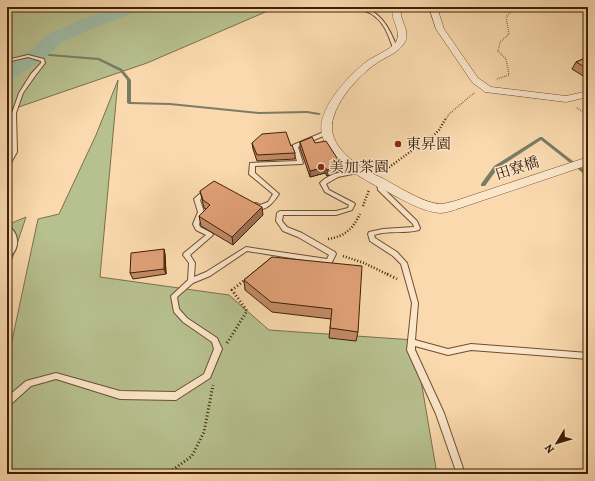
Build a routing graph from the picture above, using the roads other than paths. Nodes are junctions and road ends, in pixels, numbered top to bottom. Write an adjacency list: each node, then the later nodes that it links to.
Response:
1 (357, 7): 4 (lane)
2 (397, 7): 4 (street)
3 (433, 7): 6 (street)
4 (395, 48): 7 (street)
5 (7, 61): 9 (lane)
6 (588, 94)
7 (326, 133): 10 (street, 田寮橋); 13 (lane)
8 (588, 161): 11 (street, 田寮橋)
9 (7, 165)
10 (360, 171): 11 (street, 田寮橋); 16 (lane)
11 (377, 181): 17 (lane)
12 (212, 185): 16 (lane)
13 (248, 201)
14 (7, 227): 15 (lane)
15 (7, 256)
16 (191, 281): 19 (lane)
17 (412, 342): 18 (lane); 20 (lane)
18 (588, 356)
19 (7, 402)
20 (461, 474)

